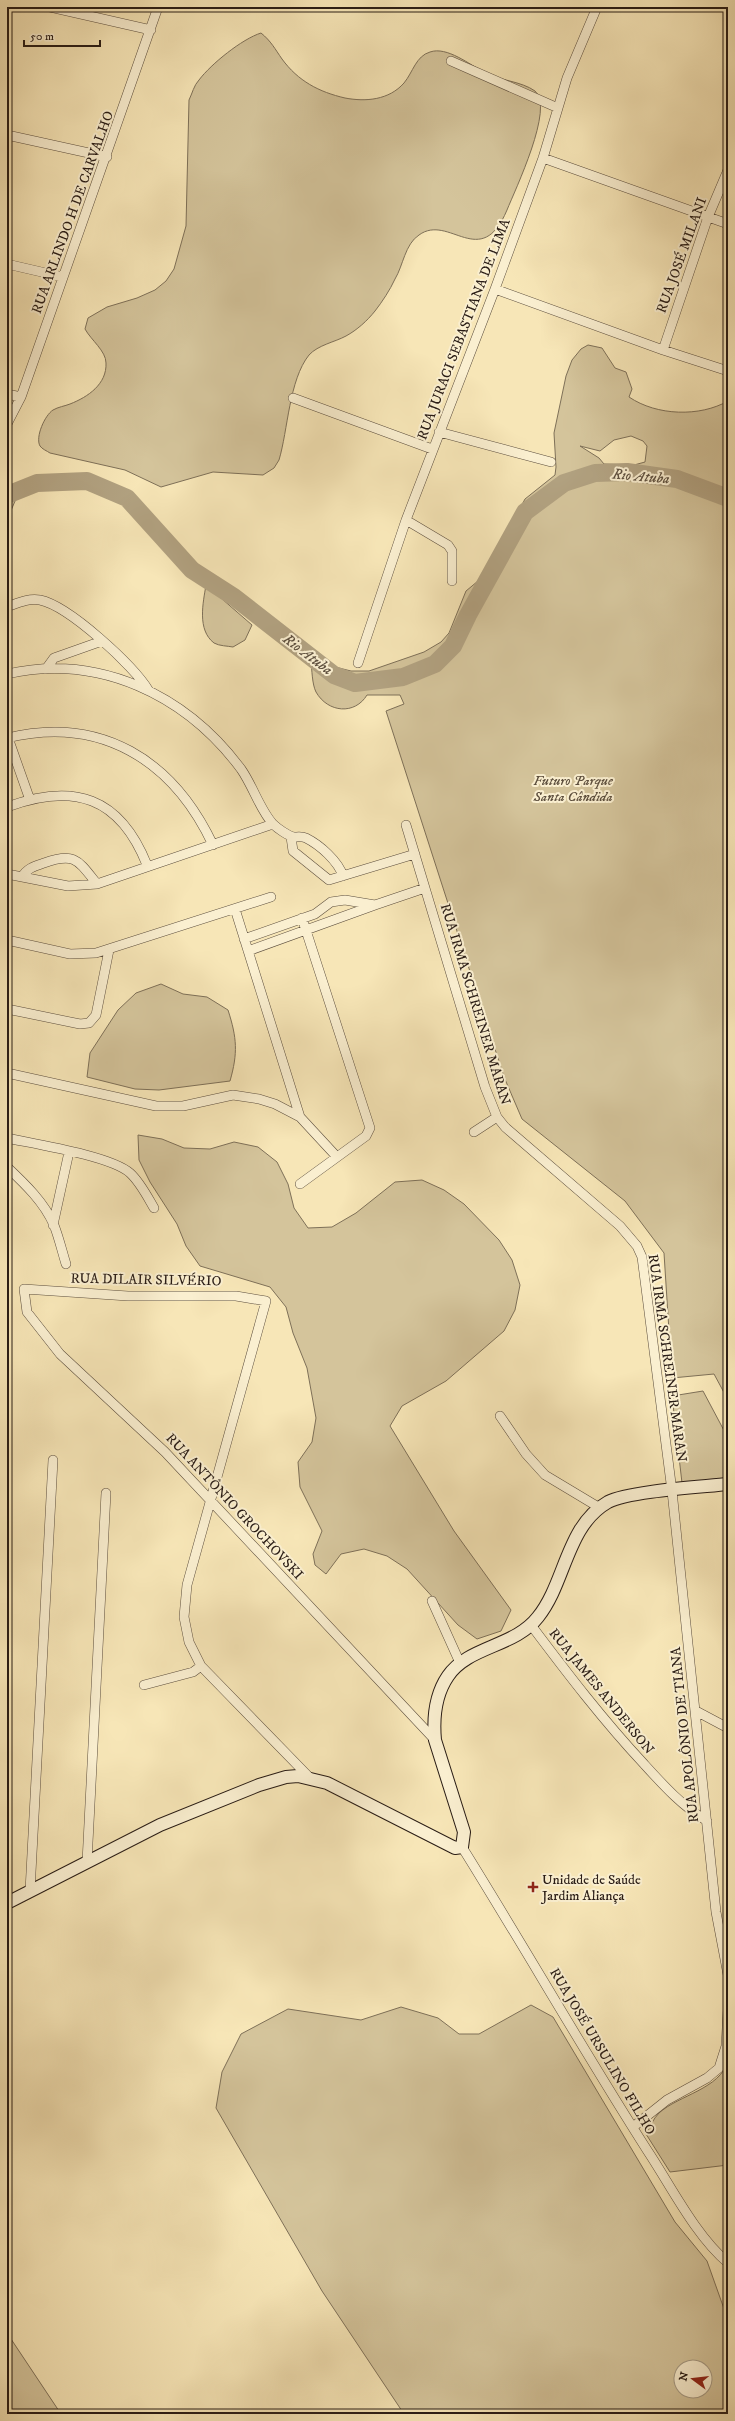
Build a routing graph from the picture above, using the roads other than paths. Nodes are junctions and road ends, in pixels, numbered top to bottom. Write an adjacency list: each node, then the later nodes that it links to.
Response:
1 (50, 7): 4 (street)
2 (158, 7): 4 (street, RUA ARLINDO H DE CARVALHO)
3 (596, 7): 6 (street, RUA JURACI SEBASTIANA DE LIMA)
4 (151, 30): 8 (street, RUA ARLINDO H DE CARVALHO)
5 (451, 61): 6 (street)
6 (558, 108): 9 (street, RUA JURACI SEBASTIANA DE LIMA)
7 (7, 135): 8 (street)
8 (107, 157): 14 (street, RUA ARLINDO H DE CARVALHO)
9 (543, 158): 11 (street); 15 (street, RUA JURACI SEBASTIANA DE LIMA)
10 (728, 170): 11 (street, RUA JOSÉ MILANI)
11 (708, 217): 12 (street); 16 (street, RUA JOSÉ MILANI)
12 (728, 224)
13 (7, 264): 14 (street)
14 (63, 277): 19 (street, RUA ARLINDO H DE CARVALHO)
15 (495, 289): 16 (street); 22 (street, RUA JURACI SEBASTIANA DE LIMA)
16 (663, 350): 17 (street)
17 (728, 371)
18 (7, 394): 19 (street)
19 (21, 397): 21 (street, RUA ARLINDO H DE CARVALHO)
20 (293, 398): 23 (street)
21 (7, 424)
22 (439, 432): 23 (street, RUA JURACI SEBASTIANA DE LIMA); 24 (street)
23 (432, 449): 25 (street, RUA JURACI SEBASTIANA DE LIMA)
24 (551, 462)
25 (406, 520): 26 (street); 29 (street, RUA JURACI SEBASTIANA DE LIMA)
26 (452, 581)
27 (7, 607): 28 (street)
28 (102, 641): 30 (street); 32 (street)
29 (358, 663)
30 (46, 670): 31 (street); 32 (street)
31 (7, 674)
32 (150, 691): 36 (street)
33 (7, 737): 34 (street); 39 (street)
34 (30, 800): 35 (street); 41 (street)
35 (7, 807)
36 (274, 824): 38 (street); 39 (street)
37 (406, 825): 40 (street, RUA IRMA SCHREINER MARAN)
38 (291, 837): 43 (street); 43 (street)
39 (213, 845): 41 (street)
40 (415, 854): 43 (street); 46 (street, RUA IRMA SCHREINER MARAN)
41 (147, 865): 45 (street)
42 (7, 874): 44 (street)
43 (344, 876)
44 (22, 877): 45 (street); 45 (street)
45 (97, 884)
46 (425, 888): 49 (street); 61 (street, RUA IRMA SCHREINER MARAN)
47 (271, 897): 50 (street)
48 (338, 901): 49 (street); 51 (street); 52 (street)
49 (375, 905): 52 (street)
50 (235, 909): 54 (street); 56 (street)
51 (302, 918): 53 (street); 54 (street)
52 (342, 918): 53 (street)
53 (306, 931): 57 (street); 65 (street)
54 (244, 938): 57 (street)
55 (7, 940): 56 (street)
56 (109, 950): 58 (street)
57 (248, 951): 60 (street)
58 (7, 1009)
59 (7, 1073): 60 (street)
60 (300, 1117): 65 (street)
61 (497, 1117): 62 (street); 75 (street, RUA IRMA SCHREINER MARAN)
62 (474, 1132)
63 (7, 1138): 64 (street)
64 (69, 1152): 68 (street); 69 (street)
65 (337, 1157): 67 (street)
66 (7, 1167): 69 (street)
67 (300, 1184)
68 (154, 1208)
69 (54, 1225): 70 (street)
70 (66, 1264)
71 (24, 1289): 77 (street, RUA ANTÔNIO GROCHOVSKI); 77 (street, RUA DILAIR SILVÉRIO)
72 (500, 1416): 78 (street)
73 (53, 1460): 91 (street)
74 (728, 1484): 75 (street)
75 (672, 1491): 78 (street); 84 (street, RUA APOLÔNIO DE TIANA)
76 (106, 1494): 90 (street)
77 (210, 1500): 82 (street); 86 (street, RUA ANTÔNIO GROCHOVSKI)
78 (600, 1508): 80 (street)
79 (432, 1601): 81 (street)
80 (531, 1625): 81 (street); 88 (street, RUA JAMES ANDERSON)
81 (460, 1663): 86 (street)
82 (201, 1666): 83 (street); 87 (street)
83 (144, 1685)
84 (696, 1711): 85 (street); 88 (street, RUA APOLÔNIO DE TIANA)
85 (728, 1728)
86 (435, 1740): 89 (street)
87 (309, 1777): 89 (street); 90 (street)
88 (707, 1821): 93 (street, RUA APOLÔNIO DE TIANA)
89 (462, 1847): 96 (street, RUA JOSÉ URSULINO FILHO)
90 (87, 1862): 91 (street)
91 (30, 1891): 92 (street)
92 (7, 1903)
93 (727, 1962): 94 (street, RUA APOLÔNIO DE TIANA)
94 (728, 1975)
95 (728, 2010): 96 (street)
96 (633, 2127): 97 (street, RUA JOSÉ URSULINO FILHO)
97 (728, 2263)

